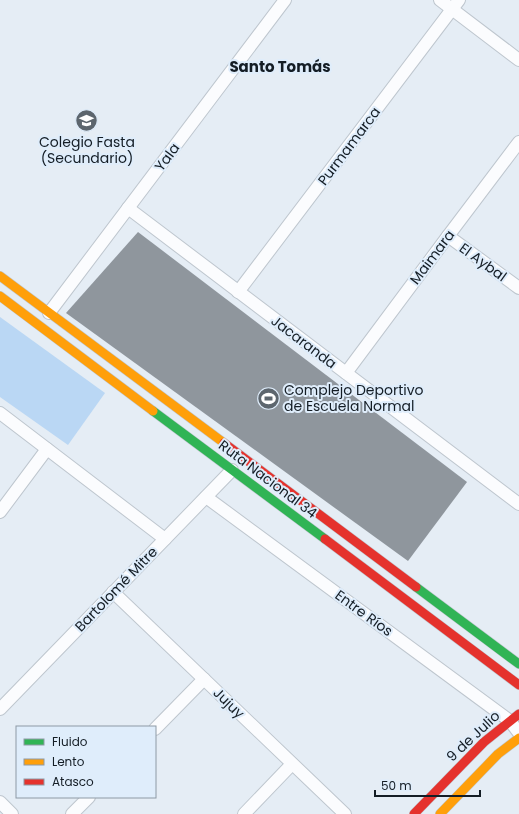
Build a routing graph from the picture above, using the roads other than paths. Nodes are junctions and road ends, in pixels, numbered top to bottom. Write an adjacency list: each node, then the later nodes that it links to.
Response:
1 (285, 0): 6 (street, Yala)
2 (440, 0): 3 (street)
3 (456, 5): 4 (street); 10 (street, Purmamarca)
4 (519, 60)
5 (519, 142): 7 (street, Maimara)
6 (128, 208): 10 (street, Jacaranda); 12 (street, Yala)
7 (448, 236): 9 (street, El Aybal); 13 (street, Maimara)
8 (0, 276): 12 (main road, Ruta Nacional 34)
9 (519, 288)
10 (238, 292): 13 (street, Jacaranda)
11 (0, 296): 16 (main road, Ruta Nacional 34)
12 (49, 313): 22 (main road, Ruta Nacional 34)
13 (346, 373): 18 (street, Jacaranda)
14 (0, 413): 15 (street)
15 (47, 449): 19 (street); 20 (street)
16 (232, 470): 17 (street, Bartolomé Mitre); 24 (main road, Ruta Nacional 34)
17 (206, 497): 20 (street, Bartolomé Mitre); 26 (street, Entre Ríos)
18 (519, 504)
19 (0, 512)
20 (165, 539): 21 (street, Bartolomé Mitre)
21 (113, 592): 23 (street, Jujuy); 25 (street, Bartolomé Mitre)
22 (519, 664)
23 (204, 679): 27 (street); 30 (street, Jujuy)
24 (519, 685)
25 (0, 709)
26 (514, 717): 28 (street, Entre Ríos); 37 (main road, 9 de Julio)
27 (156, 728)
28 (519, 732)
29 (519, 738): 38 (main road)
30 (292, 764): 35 (street); 36 (street, Jujuy)
31 (88, 798): 34 (street)
32 (0, 802): 33 (street)
33 (12, 814)
34 (72, 814)
35 (244, 814)
36 (345, 814)
37 (414, 814)
38 (440, 814)

